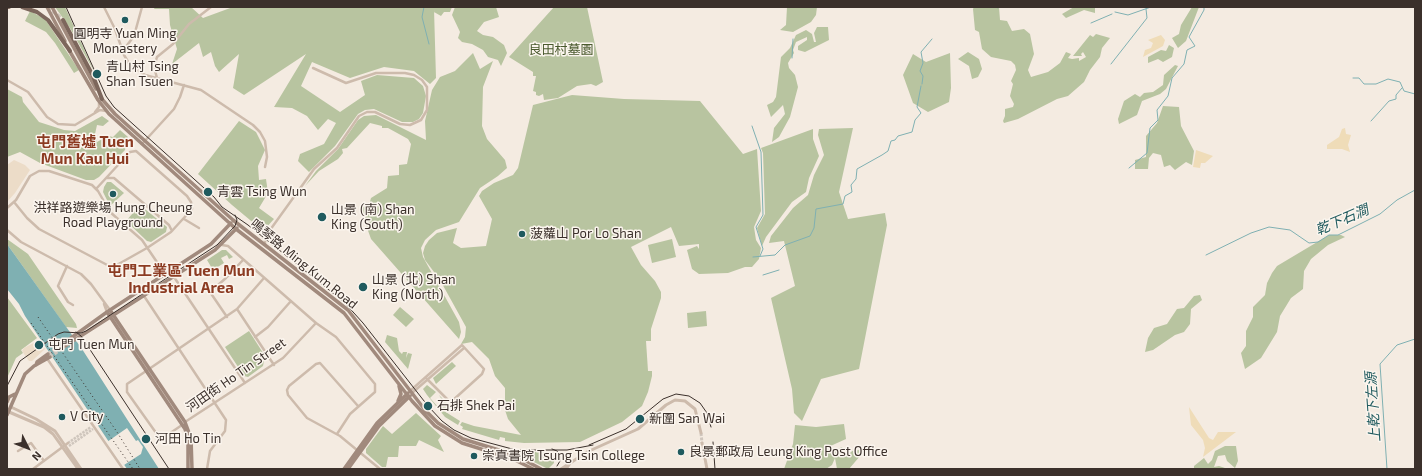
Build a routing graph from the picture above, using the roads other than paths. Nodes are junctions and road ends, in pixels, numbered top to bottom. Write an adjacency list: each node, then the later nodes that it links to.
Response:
1 (22, 7): 8 (main road)
2 (48, 7): 8 (main road)
3 (52, 7): 14 (main road)
4 (104, 7): 9 (street)
5 (142, 7): 9 (street)
6 (211, 7): 11 (street)
7 (63, 20): 14 (main road)
8 (70, 51): 14 (main road)
9 (122, 52): 11 (street)
10 (313, 68): 32 (street)
11 (158, 78): 13 (street)
12 (7, 80): 16 (street)
13 (184, 85): 17 (street); 18 (street)
14 (100, 100): 15 (main road); 16 (street); 17 (main road)
15 (106, 112): 16 (street); 17 (main road)
16 (94, 114)
17 (143, 143): 24 (main road)
18 (265, 167)
19 (106, 178): 20 (street); 23 (street); 29 (street)
20 (96, 189): 21 (street); 36 (street)
21 (14, 202): 22 (street); 36 (street)
22 (7, 208)
23 (184, 219): 26 (street); 29 (street)
24 (232, 222): 25 (main road, 鳴琴路 Ming Kum Road); 27 (main road, 鳴琴路 Ming Kum Road); 39 (main road)
25 (239, 225): 27 (main road); 33 (main road, 鳴琴路 Ming Kum Road)
26 (199, 228)
27 (236, 229): 30 (main road); 31 (main road, 鳴琴路 Ming Kum Road)
28 (7, 230): 38 (street)
29 (172, 232): 36 (street)
30 (230, 235): 31 (main road); 34 (main road)
31 (244, 235): 61 (main road, 鳴琴路 Ming Kum Road)
32 (265, 236): 33 (street); 35 (street)
33 (256, 239): 35 (main road, 鳴琴路 Ming Kum Road)
34 (222, 245): 37 (street); 40 (main road)
35 (265, 246): 63 (main road, 鳴琴路 Ming Kum Road)
36 (147, 248): 39 (street)
37 (243, 260): 41 (street); 48 (street)
38 (67, 266): 44 (street); 46 (street)
39 (165, 274): 46 (main road)
40 (174, 277): 42 (main road); 50 (street)
41 (264, 278): 43 (street); 45 (street)
42 (144, 296): 47 (main road); 55 (street)
43 (291, 301): 49 (street); 52 (street)
44 (73, 305)
45 (238, 309): 48 (street); 52 (street)
46 (108, 311): 47 (main road); 51 (main road)
47 (112, 317): 51 (main road); 58 (main road)
48 (227, 317): 50 (street)
49 (316, 323): 57 (street, 河田街 Ho Tin Street); 69 (street)
50 (208, 329): 55 (street); 60 (street)
51 (75, 337): 53 (main road)
52 (256, 337): 57 (street)
53 (64, 345)
54 (463, 346): 59 (street); 59 (street); 63 (street)
55 (179, 349): 58 (street); 67 (street)
56 (48, 356): 62 (main road); 80 (street)
57 (274, 365): 60 (street, 河田街 Ho Tin Street)
58 (148, 370): 71 (main road); 71 (street, 河田街 Ho Tin Street)
59 (427, 379): 63 (street)
60 (245, 383): 67 (street, 河田街 Ho Tin Street)
61 (399, 383): 63 (main road, 鳴琴路 Ming Kum Road); 66 (main road)
62 (15, 394): 64 (main road); 65 (main road); 68 (main road)
63 (410, 394): 66 (main road); 77 (main road); 90 (main road, 鳴琴路 Ming Kum Road); 91 (main road, 鳴琴路 Ming Kum Road)
64 (7, 396)
65 (7, 402)
66 (398, 402): 77 (main road)
67 (214, 403): 71 (street, 河田街 Ho Tin Street); 86 (street)
68 (9, 406): 70 (main road); 75 (street)
69 (358, 406): 73 (street); 73 (street)
70 (8, 412): 75 (street)
71 (184, 423): 84 (main road); 85 (main road)
72 (701, 433): 79 (street)
73 (337, 434): 77 (street)
74 (702, 443): 94 (street)
75 (65, 447): 78 (street); 82 (street); 83 (street)
76 (18, 451): 78 (street)
77 (359, 451): 87 (main road); 88 (main road); 89 (street)
78 (44, 461): 81 (street)
79 (572, 461): 92 (street); 93 (street)
80 (122, 468)
81 (33, 469)
82 (78, 469)
83 (81, 469)
84 (188, 469)
85 (192, 469)
86 (207, 469)
87 (344, 469)
88 (348, 469)
89 (380, 469)
90 (533, 469)
91 (542, 469)
92 (560, 469)
93 (566, 469)
94 (707, 469)

